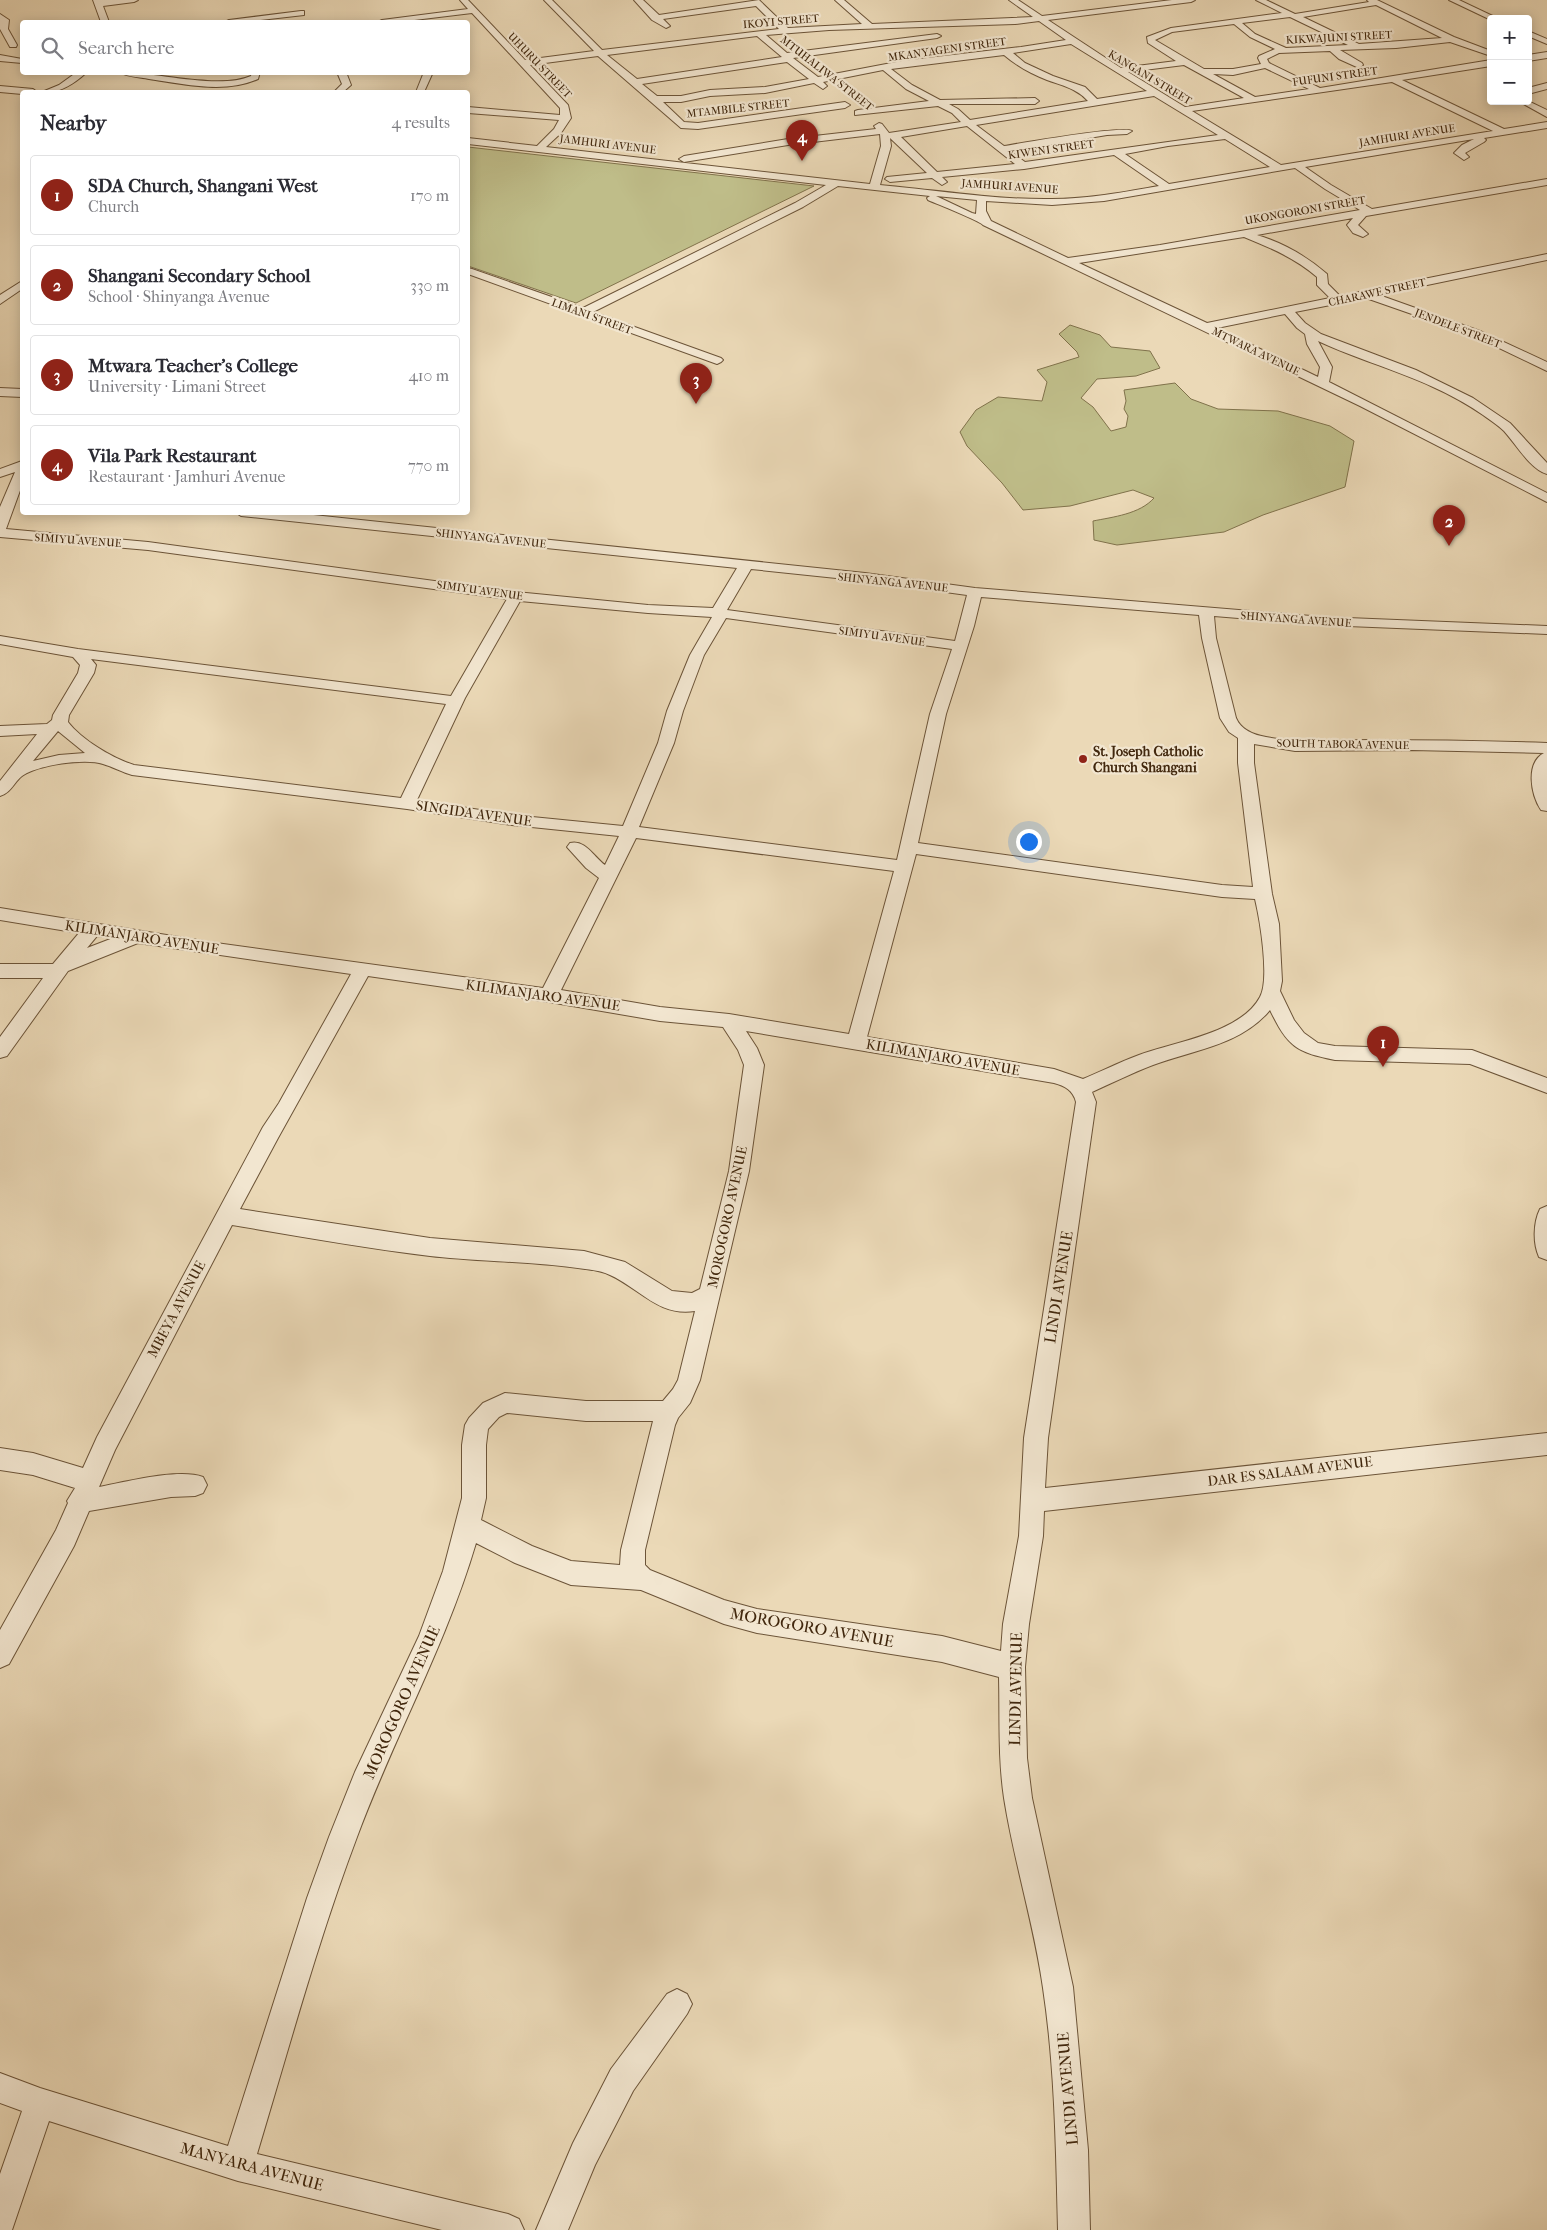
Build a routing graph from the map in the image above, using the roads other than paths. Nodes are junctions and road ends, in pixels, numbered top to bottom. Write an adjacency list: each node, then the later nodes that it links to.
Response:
1 (134, 0): 11 (street)
2 (464, 0): 14 (street, UHURU STREET)
3 (548, 0): 46 (street, MTAMBILE STREET)
4 (638, 0): 19 (street)
5 (839, 0): 29 (street)
6 (1013, 0): 24 (street, KANGANI STREET)
7 (1191, 0): 13 (street, IKOYI STREET)
8 (1260, 0): 16 (street)
9 (1453, 0): 17 (street)
10 (1374, 1): 16 (street); 33 (street)
11 (97, 2): 20 (street)
12 (755, 2): 19 (street); 30 (street)
13 (1156, 5): 15 (street); 24 (street, IKOYI STREET)
14 (473, 11): 23 (street); 54 (street, UHURU STREET)
15 (1173, 12)
16 (1292, 15): 28 (street); 41 (street)
17 (1487, 15)
18 (0, 16): 38 (street)
19 (655, 18): 35 (street)
20 (104, 20)
21 (241, 20): 22 (street)
22 (307, 20)
23 (408, 20)
24 (1040, 20): 26 (street, IKOYI STREET); 34 (street, KANGANI STREET)
25 (1188, 21): 27 (street)
26 (921, 25): 29 (street, IKOYI STREET); 39 (street)
27 (1213, 25): 28 (street); 53 (street)
28 (1238, 25): 43 (street)
29 (870, 27): 30 (street, IKOYI STREET)
30 (786, 31): 31 (street, IKOYI STREET)
31 (760, 33): 35 (street, IKOYI STREET); 48 (street, MTUHALIWA STREET)
32 (1532, 35): 36 (street)
33 (1451, 38): 41 (street, KIKWAJUNI STREET); 45 (street)
34 (1073, 41): 44 (street, MKANYAGENI STREET); 62 (street, KANGANI STREET)
35 (688, 42): 46 (street, IKOYI STREET)
36 (1547, 42)
37 (20, 44): 38 (street)
38 (13, 45): 40 (street)
39 (871, 45): 48 (street); 55 (street)
40 (0, 47)
41 (1359, 47): 42 (street, KIKWAJUNI STREET)
42 (1332, 48): 43 (street, KIKWAJUNI STREET); 51 (street)
43 (1286, 51): 57 (street, KIKWAJUNI STREET)
44 (1006, 52): 55 (street, MKANYAGENI STREET); 72 (street)
45 (1487, 52)
46 (601, 54): 54 (street, IKOYI STREET); 71 (street, MTAMBILE STREET)
47 (1547, 55): 49 (street)
48 (787, 57): 70 (street, MTUHALIWA STREET); 71 (street)
49 (1532, 57)
50 (0, 58): 52 (street)
51 (1344, 58): 58 (street); 59 (street)
52 (20, 61)
53 (1188, 62): 61 (street); 62 (street)
54 (523, 63): 98 (street, UHURU STREET)
55 (902, 64): 60 (street, MKANYAGENI STREET)
56 (1487, 64): 69 (street, FUFUNI STREET)
57 (1266, 65): 61 (street); 81 (street)
58 (1359, 65)
59 (1338, 66)
60 (884, 67): 70 (street); 88 (street, MKANYAGENI STREET)
61 (1203, 71): 86 (street)
62 (1119, 72): 83 (street, KANGANI STREET)
63 (79, 75): 77 (street)
64 (147, 75): 68 (street)
65 (256, 75): 68 (street)
66 (342, 75): 78 (street)
67 (428, 75): 79 (street)
68 (183, 76)
69 (1392, 80): 81 (street, FUFUNI STREET); 106 (street)
70 (817, 81): 85 (street); 89 (street, MTUHALIWA STREET)
71 (636, 82): 85 (street, MTAMBILE STREET)
72 (1069, 85): 75 (street); 80 (street)
73 (1547, 86): 82 (street)
74 (0, 88): 76 (street)
75 (1080, 88): 84 (street); 87 (street)
76 (20, 90)
77 (51, 90)
78 (341, 90)
79 (421, 90)
80 (1054, 90)
81 (1316, 90): 86 (street, FUFUNI STREET)
82 (1532, 90)
83 (1154, 93): 84 (street); 94 (street, KANGANI STREET)
84 (1135, 96): 87 (street)
85 (655, 99): 99 (street, MTAMBILE STREET)
86 (1252, 99): 94 (street, FUFUNI STREET)
87 (1094, 101): 88 (street); 92 (street)
88 (938, 102): 91 (street); 95 (street, MKANYAGENI STREET)
89 (846, 105): 96 (street, MTUHALIWA STREET); 99 (street, MTAMBILE STREET)
90 (1530, 105): 97 (street)
91 (900, 108): 95 (street); 96 (street)
92 (1056, 109): 95 (street); 101 (street)
93 (470, 110): 98 (street)
94 (1182, 110): 108 (street, KANGANI STREET)
95 (955, 111): 101 (street, MKANYAGENI STREET)
96 (858, 113): 107 (street, MTUHALIWA STREET)
97 (1547, 114)
98 (566, 118): 113 (street, UHURU STREET)
99 (734, 121): 103 (street)
100 (1116, 123): 105 (street)
101 (969, 124): 107 (street); 114 (street, MKANYAGENI STREET)
102 (1547, 125): 104 (street, JAMHURI AVENUE)
103 (751, 127)
104 (1522, 129): 106 (street, JAMHURI AVENUE); 109 (street)
105 (1127, 132): 112 (street); 114 (street)
106 (1503, 132): 118 (street, JAMHURI AVENUE)
107 (887, 134): 117 (street); 121 (street, MTUHALIWA STREET); 124 (street)
108 (1229, 136): 112 (street, KIWENI STREET); 120 (street, KANGANI STREET)
109 (1542, 137)
110 (1522, 140): 116 (street)
111 (470, 141): 113 (street, JAMHURI AVENUE)
112 (1148, 146): 115 (street, KIWENI STREET)
113 (539, 149): 117 (street, JAMHURI AVENUE)
114 (1001, 149): 119 (street, MKANYAGENI STREET)
115 (1117, 153): 119 (street, KIWENI STREET); 125 (street)
116 (1464, 157)
117 (658, 163): 123 (street, JAMHURI AVENUE)
118 (1297, 165): 120 (street, JAMHURI AVENUE); 129 (street)
119 (1024, 166): 121 (street, KIWENI STREET)
120 (1279, 168): 125 (street, JAMHURI AVENUE)
121 (936, 176): 124 (street, KIWENI STREET); 127 (street, MTUHALIWA STREET)
122 (1547, 182): 129 (street, UKONGORONI STREET)
123 (836, 183): 124 (street, JAMHURI AVENUE); 143 (street)
124 (875, 184): 126 (street, JAMHURI AVENUE)
125 (1169, 188): 128 (street, JAMHURI AVENUE)
126 (915, 191): 127 (street, JAMHURI AVENUE); 131 (street, MTWARA AVENUE)
127 (949, 195): 128 (street, JAMHURI AVENUE)
128 (982, 198): 131 (street)
129 (1367, 212): 130 (street, UKONGORONI STREET); 132 (street)
130 (1328, 218): 132 (street); 133 (street, UKONGORONI STREET)
131 (983, 219): 136 (street, MTWARA AVENUE)
132 (1353, 223): 134 (street)
133 (1242, 233): 136 (street, UKONGORONI STREET); 140 (street)
134 (1363, 234)
135 (1547, 257): 139 (street, CHARAWE STREET)
136 (1067, 262): 144 (street, MTWARA AVENUE)
137 (470, 272): 143 (street, LIMANI STREET)
138 (20, 285): 141 (street)
139 (1366, 294): 140 (street, CHARAWE STREET); 147 (street, JENDELE STREET)
140 (1338, 300): 142 (street, CHARAWE STREET)
141 (0, 301)
142 (1288, 310): 144 (street, CHARAWE STREET); 145 (street)
143 (584, 312): 148 (street, LIMANI STREET)
144 (1206, 327): 150 (street, MTWARA AVENUE)
145 (1311, 333): 150 (street); 154 (street)
146 (1540, 351): 147 (street)
147 (1524, 355): 149 (street, JENDELE STREET)
148 (717, 360)
149 (1547, 367)
150 (1323, 383): 157 (street, MTWARA AVENUE)
151 (0, 391): 152 (street)
152 (20, 393)
153 (20, 466): 155 (street)
154 (1547, 470)
155 (0, 474)
156 (20, 476): 160 (street)
157 (1546, 496)
158 (292, 515): 159 (street, SHINYANGA AVENUE)
159 (343, 518): 162 (street, SHINYANGA AVENUE)
160 (0, 528)
161 (0, 533): 164 (street, SIMIYU AVENUE)
162 (746, 565): 163 (street, SHINYANGA AVENUE); 166 (street)
163 (975, 592): 165 (street, SHINYANGA AVENUE); 169 (street)
164 (516, 596): 166 (street, SIMIYU AVENUE); 171 (street)
165 (1206, 612): 167 (street, SHINYANGA AVENUE); 174 (street)
166 (720, 613): 169 (street, SIMIYU AVENUE); 182 (street)
167 (1547, 630)
168 (0, 640): 170 (street)
169 (960, 646): 184 (street)
170 (78, 653): 171 (street); 172 (street)
171 (456, 701): 180 (street)
172 (55, 725): 173 (street); 177 (street, SINGIDA AVENUE); 178 (street)
173 (0, 731)
174 (1246, 736): 175 (street, SOUTH TABORA AVENUE); 187 (street)
175 (1547, 748)
176 (1547, 757): 181 (street)
177 (104, 759): 178 (street); 180 (street, SINGIDA AVENUE)
178 (17, 772): 179 (street)
179 (0, 791)
180 (407, 804): 182 (street, SINGIDA AVENUE)
181 (1547, 806)
182 (629, 832): 185 (street, SINGIDA AVENUE); 186 (street)
183 (576, 847): 186 (street)
184 (909, 847): 185 (street); 187 (street)
185 (903, 866): 197 (street)
186 (610, 877): 195 (street)
187 (1263, 894): 194 (street)
188 (0, 914): 189 (street, KILIMANJARO AVENUE)
189 (92, 930): 190 (street, KILIMANJARO AVENUE); 191 (street)
190 (137, 936): 191 (street); 192 (street, KILIMANJARO AVENUE)
191 (60, 969): 193 (street); 198 (street)
192 (363, 969): 195 (street, KILIMANJARO AVENUE); 201 (street, MBEYA AVENUE)
193 (0, 971)
194 (1271, 991): 199 (street); 200 (street)
195 (550, 995): 196 (street, KILIMANJARO AVENUE)
196 (729, 1021): 197 (street, KILIMANJARO AVENUE); 204 (street, MOROGORO AVENUE)
197 (856, 1042): 200 (street, KILIMANJARO AVENUE)
198 (0, 1051)
199 (1547, 1086)
200 (1082, 1088): 210 (street, LINDI AVENUE)
201 (226, 1215): 204 (street); 209 (street, MBEYA AVENUE)
202 (1547, 1215): 203 (street)
203 (1547, 1251)
204 (710, 1295): 205 (street, MOROGORO AVENUE)
205 (669, 1411): 211 (street, MOROGORO AVENUE); 212 (street, MOROGORO AVENUE)
206 (1547, 1444): 210 (street, DAR ES SALAAM AVENUE)
207 (0, 1459): 209 (street)
208 (195, 1485): 209 (street)
209 (84, 1491): 213 (street, MBEYA AVENUE)
210 (1033, 1501): 214 (street, LINDI AVENUE)
211 (468, 1526): 212 (street); 218 (street, MOROGORO AVENUE)
212 (641, 1578): 214 (street, MOROGORO AVENUE)
213 (0, 1655)
214 (1012, 1667): 222 (street, LINDI AVENUE)
215 (677, 2004): 221 (street)
216 (0, 2088): 217 (street, MANYARA AVENUE)
217 (40, 2104): 218 (street, MANYARA AVENUE); 219 (street)
218 (238, 2164): 220 (street, MANYARA AVENUE)
219 (0, 2220)
220 (508, 2230)
221 (552, 2230)
222 (1074, 2230)

